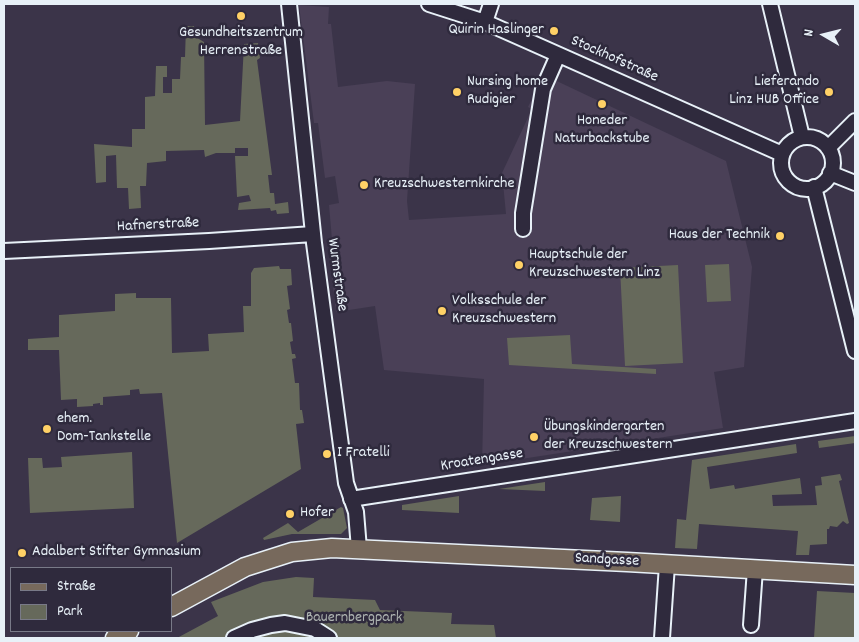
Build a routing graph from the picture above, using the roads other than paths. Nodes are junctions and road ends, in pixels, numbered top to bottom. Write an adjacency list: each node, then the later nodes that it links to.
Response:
1 (289, 4): 15 (street, Wurmstraße)
2 (429, 4): 5 (street, Stockhofstraße)
3 (491, 4): 5 (street)
4 (770, 4): 8 (street)
5 (485, 22): 6 (street, Stockhofstraße)
6 (558, 55): 10 (street, Stockhofstraße); 14 (street)
7 (855, 121): 9 (street)
8 (802, 137): 9 (street); 10 (street)
9 (828, 148): 11 (street)
10 (782, 154): 13 (street)
11 (830, 173): 12 (street); 13 (street)
12 (855, 182)
13 (814, 187): 17 (street)
14 (523, 229)
15 (313, 234): 16 (street, Hafnerstraße); 19 (street, Wurmstraße)
16 (4, 250)
17 (855, 351)
18 (855, 421): 19 (street, Kroatengasse)
19 (352, 499): 20 (street, Wurmstraße)
20 (359, 549): 21 (main road, Sandgasse); 24 (main road, Sandgasse)
21 (667, 565): 22 (main road, Sandgasse); 30 (street)
22 (754, 570): 23 (main road, Sandgasse); 25 (street)
23 (855, 575)
24 (172, 606)
25 (751, 624)
26 (127, 632): 27 (main road)
27 (116, 638)
28 (234, 638): 29 (street)
29 (329, 638)
30 (662, 638)

